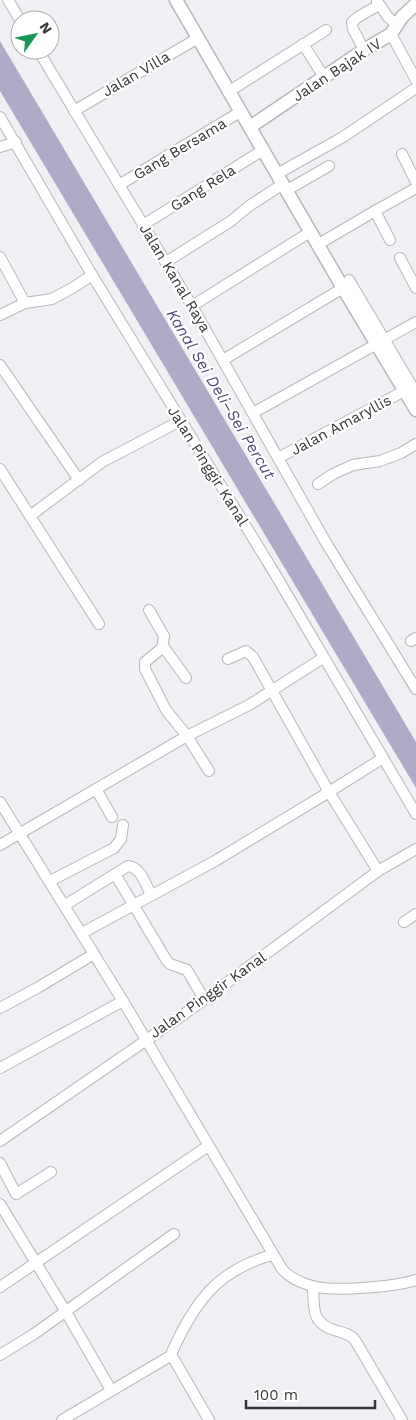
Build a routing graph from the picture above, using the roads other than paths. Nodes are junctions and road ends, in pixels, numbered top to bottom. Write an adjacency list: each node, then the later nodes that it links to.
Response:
1 (176, 0): 6 (street)
2 (378, 3): 4 (street); 8 (street)
3 (416, 4): 4 (street, Jalan Bajak IV)
4 (394, 29): 8 (street, Jalan Bajak IV); 11 (street)
5 (326, 30): 7 (street)
6 (198, 38): 13 (street); 14 (street, Jalan Villa)
7 (303, 44): 10 (street); 13 (street)
8 (364, 50): 10 (street, Jalan Bajak IV)
9 (44, 60): 14 (street, Jalan Kanal Raya)
10 (324, 78): 17 (street, Jalan Bajak IV)
11 (416, 80)
12 (416, 88): 24 (street)
13 (228, 92): 15 (street)
14 (74, 111): 25 (street, Jalan Kanal Raya)
15 (240, 112): 17 (street); 25 (street, Gang Bersama)
16 (0, 117): 18 (street, Jalan Pinggir Kanal)
17 (250, 128): 20 (street)
18 (16, 142): 19 (street); 36 (street, Jalan Pinggir Kanal)
19 (0, 147)
20 (263, 150): 24 (street); 28 (street, Gang Rela)
21 (402, 154): 23 (street)
22 (329, 166): 24 (street)
23 (416, 182)
24 (282, 183): 29 (street); 34 (street)
25 (119, 185): 28 (street, Jalan Kanal Raya)
26 (416, 188): 27 (street)
27 (374, 211): 30 (street); 31 (street)
28 (143, 225): 34 (street, Jalan Kanal Raya)
29 (310, 232): 31 (street); 40 (street)
30 (390, 240)
31 (317, 245): 37 (street)
32 (0, 257): 39 (street)
33 (400, 258): 35 (street)
34 (166, 262): 40 (street, Jalan Kanal Raya)
35 (412, 269): 38 (street)
36 (92, 275): 39 (street); 49 (street, Jalan Pinggir Kanal)
37 (346, 284): 43 (street); 44 (street)
38 (416, 288)
39 (24, 303): 41 (street)
40 (192, 306): 44 (street, Jalan Kanal Raya)
41 (0, 315)
42 (416, 322): 43 (street)
43 (381, 342): 46 (street); 48 (street)
44 (222, 360): 48 (street, Jalan Kanal Raya)
45 (0, 365): 53 (street)
46 (410, 392): 47 (street); 51 (street, Jalan Amaryllis)
47 (416, 410)
48 (253, 413): 51 (street, Jalan Kanal Raya)
49 (180, 421): 53 (street); 60 (street, Jalan Pinggir Kanal)
50 (416, 444): 54 (street)
51 (278, 458): 62 (street, Jalan Kanal Raya)
52 (0, 468): 55 (street)
53 (80, 480): 55 (street)
54 (318, 484)
55 (30, 516): 57 (street)
56 (149, 610): 58 (street)
57 (99, 624)
58 (163, 646): 61 (street); 64 (street)
59 (228, 658): 63 (street)
60 (323, 658): 63 (street); 65 (street, Jalan Pinggir Kanal)
61 (186, 678)
62 (416, 689)
63 (272, 690): 64 (street); 68 (street)
64 (186, 736): 66 (street); 67 (street)
65 (382, 758): 68 (street); 70 (street, Jalan Pinggir Kanal)
66 (209, 771)
67 (96, 789): 71 (street); 73 (street)
68 (329, 792): 76 (street); 79 (street)
69 (0, 802): 73 (street)
70 (416, 814)
71 (112, 817)
72 (123, 825): 78 (street)
73 (20, 834): 74 (street); 78 (street)
74 (0, 846)
75 (416, 849): 76 (street, Jalan Pinggir Kanal)
76 (378, 871): 86 (street, Jalan Pinggir Kanal)
77 (116, 874): 79 (street); 80 (street); 81 (street)
78 (50, 881): 80 (street)
79 (151, 895): 81 (street)
80 (65, 905): 84 (street)
81 (134, 905): 84 (street); 86 (street)
82 (416, 914): 83 (street)
83 (404, 922)
84 (82, 933): 85 (street)
85 (94, 954): 87 (street); 88 (street)
86 (204, 999): 89 (street, Jalan Pinggir Kanal)
87 (124, 1001): 89 (street); 90 (street)
88 (0, 1008)
89 (146, 1039): 91 (street, Jalan Pinggir Kanal); 92 (street)
90 (0, 1068)
91 (0, 1141)
92 (208, 1146): 97 (street); 98 (street)
93 (0, 1163): 94 (street)
94 (51, 1172)
95 (0, 1204): 98 (street)
96 (174, 1234): 102 (street)
97 (272, 1254): 100 (street); 104 (street)
98 (35, 1262): 101 (street); 102 (street)
99 (416, 1280): 100 (street)
100 (313, 1286): 108 (street)
101 (0, 1288)
102 (66, 1312): 103 (street); 105 (street)
103 (0, 1355)
104 (172, 1355): 105 (street); 107 (street)
105 (111, 1390): 106 (street)
106 (62, 1420)
107 (209, 1420)
108 (402, 1420)

